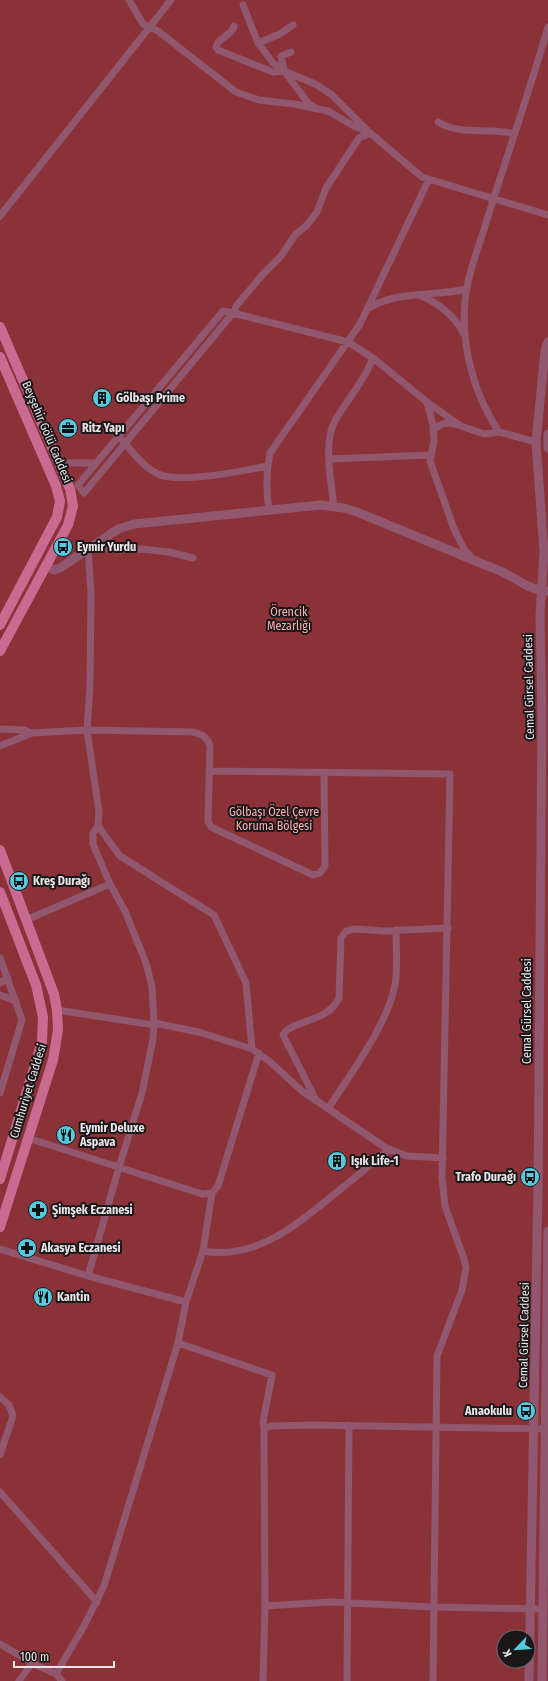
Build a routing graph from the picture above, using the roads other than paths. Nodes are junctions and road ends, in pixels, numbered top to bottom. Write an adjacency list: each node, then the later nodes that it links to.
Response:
1 (129, 0): 6 (street)
2 (171, 0): 6 (street)
3 (243, 5): 8 (street)
4 (293, 25): 8 (street)
5 (234, 26): 10 (street)
6 (149, 27): 11 (street); 18 (street)
7 (548, 27): 14 (street)
8 (258, 43): 10 (street)
9 (291, 52): 10 (street)
10 (284, 71): 11 (street); 13 (street)
11 (319, 109): 13 (street)
12 (438, 122): 14 (street)
13 (370, 133): 15 (street); 22 (street)
14 (514, 134): 16 (street)
15 (429, 179): 16 (street); 21 (street)
16 (493, 199): 17 (street); 19 (street)
17 (548, 215)
18 (0, 216)
19 (467, 289): 20 (street); 24 (street)
20 (420, 295): 21 (street); 24 (street)
21 (367, 309): 25 (street)
22 (233, 313): 25 (street); 34 (street); 36 (street)
23 (0, 327): 40 (main road)
24 (465, 337): 32 (street)
25 (348, 342): 28 (street); 42 (street)
26 (548, 342): 35 (street, Cemal Gürsel Caddesi)
27 (0, 357): 45 (main road, Beyşehir Gölü Caddesi)
28 (373, 358): 29 (street); 39 (street)
29 (426, 402): 30 (street); 31 (street)
30 (461, 426): 31 (street); 32 (street)
31 (434, 432): 38 (street)
32 (499, 432): 35 (street)
33 (548, 434): 37 (street)
34 (119, 436): 36 (street); 41 (street)
35 (536, 442): 56 (street, Cemal Gürsel Caddesi)
36 (126, 443): 42 (street); 43 (street)
37 (548, 448)
38 (430, 455): 39 (street); 52 (street)
39 (330, 459): 46 (street)
40 (59, 463): 41 (street); 44 (main road)
41 (96, 463): 43 (street)
42 (267, 466): 47 (street)
43 (81, 489): 44 (street)
44 (73, 499): 45 (main road); 50 (main road)
45 (60, 501): 49 (main road, Beyşehir Gölü Caddesi)
46 (334, 506): 47 (street); 52 (street)
47 (269, 510): 48 (street)
48 (91, 547): 51 (street); 53 (street); 60 (street)
49 (42, 548): 50 (main road); 54 (main road, Beyşehir Gölü Caddesi)
50 (52, 553): 53 (main road)
51 (193, 558)
52 (474, 560): 56 (street)
53 (45, 566): 55 (main road)
54 (28, 573): 55 (main road); 57 (main road, Beyşehir Gölü Caddesi)
55 (38, 579): 58 (main road)
56 (545, 591): 101 (street, Cemal Gürsel Caddesi)
57 (1, 618)
58 (0, 651)
59 (0, 729): 61 (street)
60 (87, 730): 61 (street); 63 (street); 65 (street)
61 (32, 733): 62 (street)
62 (0, 746)
63 (209, 771): 64 (street); 64 (street)
64 (324, 773): 70 (street)
65 (98, 826): 67 (street); 79 (street)
66 (0, 850): 69 (main road, Cumhuriyet Caddesi)
67 (110, 884): 69 (street); 78 (street)
68 (0, 892): 88 (main road, Cumhuriyet Caddesi)
69 (26, 920): 77 (main road, Cumhuriyet Caddesi)
70 (448, 928): 71 (street); 86 (street)
71 (396, 930): 82 (street); 83 (street)
72 (0, 958): 73 (street)
73 (8, 978): 74 (street); 76 (street)
74 (0, 983)
75 (0, 995): 76 (street)
76 (16, 1001): 81 (street)
77 (57, 1010): 78 (street); 84 (main road, Cumhuriyet Caddesi)
78 (154, 1024): 79 (street); 87 (street)
79 (252, 1049): 80 (street)
80 (259, 1054): 82 (street); 89 (street)
81 (0, 1093)
82 (315, 1099): 83 (street)
83 (328, 1109): 85 (street)
84 (28, 1138): 87 (street); 90 (main road, Cumhuriyet Caddesi)
85 (389, 1150): 86 (street); 93 (street)
86 (443, 1158): 100 (street)
87 (118, 1167): 89 (street); 94 (street)
88 (0, 1179)
89 (212, 1193): 93 (street)
90 (0, 1227)
91 (548, 1231): 102 (street, Cemal Gürsel Caddesi)
92 (0, 1249): 94 (street)
93 (202, 1251): 95 (street)
94 (88, 1276): 95 (street)
95 (186, 1302): 96 (street)
96 (178, 1343): 99 (street); 105 (street)
97 (0, 1397): 103 (street)
98 (349, 1425): 99 (street); 100 (street); 106 (street)
99 (264, 1428): 107 (street)
100 (436, 1428): 101 (street); 108 (street)
101 (535, 1429): 102 (street); 109 (street, Cemal Gürsel Caddesi)
102 (545, 1429): 110 (street, Cemal Gürsel Caddesi)
103 (0, 1455)
104 (0, 1492): 105 (street)
105 (97, 1602): 113 (street)
106 (348, 1602): 107 (street); 108 (street); 117 (street)
107 (265, 1606): 116 (street)
108 (434, 1607): 109 (street); 118 (street)
109 (531, 1608): 110 (street); 119 (street, Cemal Gürsel Caddesi)
110 (543, 1609): 120 (street, Cemal Gürsel Caddesi)
111 (0, 1644): 112 (street)
112 (32, 1663): 113 (street); 114 (street)
113 (56, 1674): 115 (street)
114 (19, 1681)
115 (62, 1681)
116 (263, 1681)
117 (346, 1681)
118 (433, 1681)
119 (529, 1681)
120 (542, 1681)

